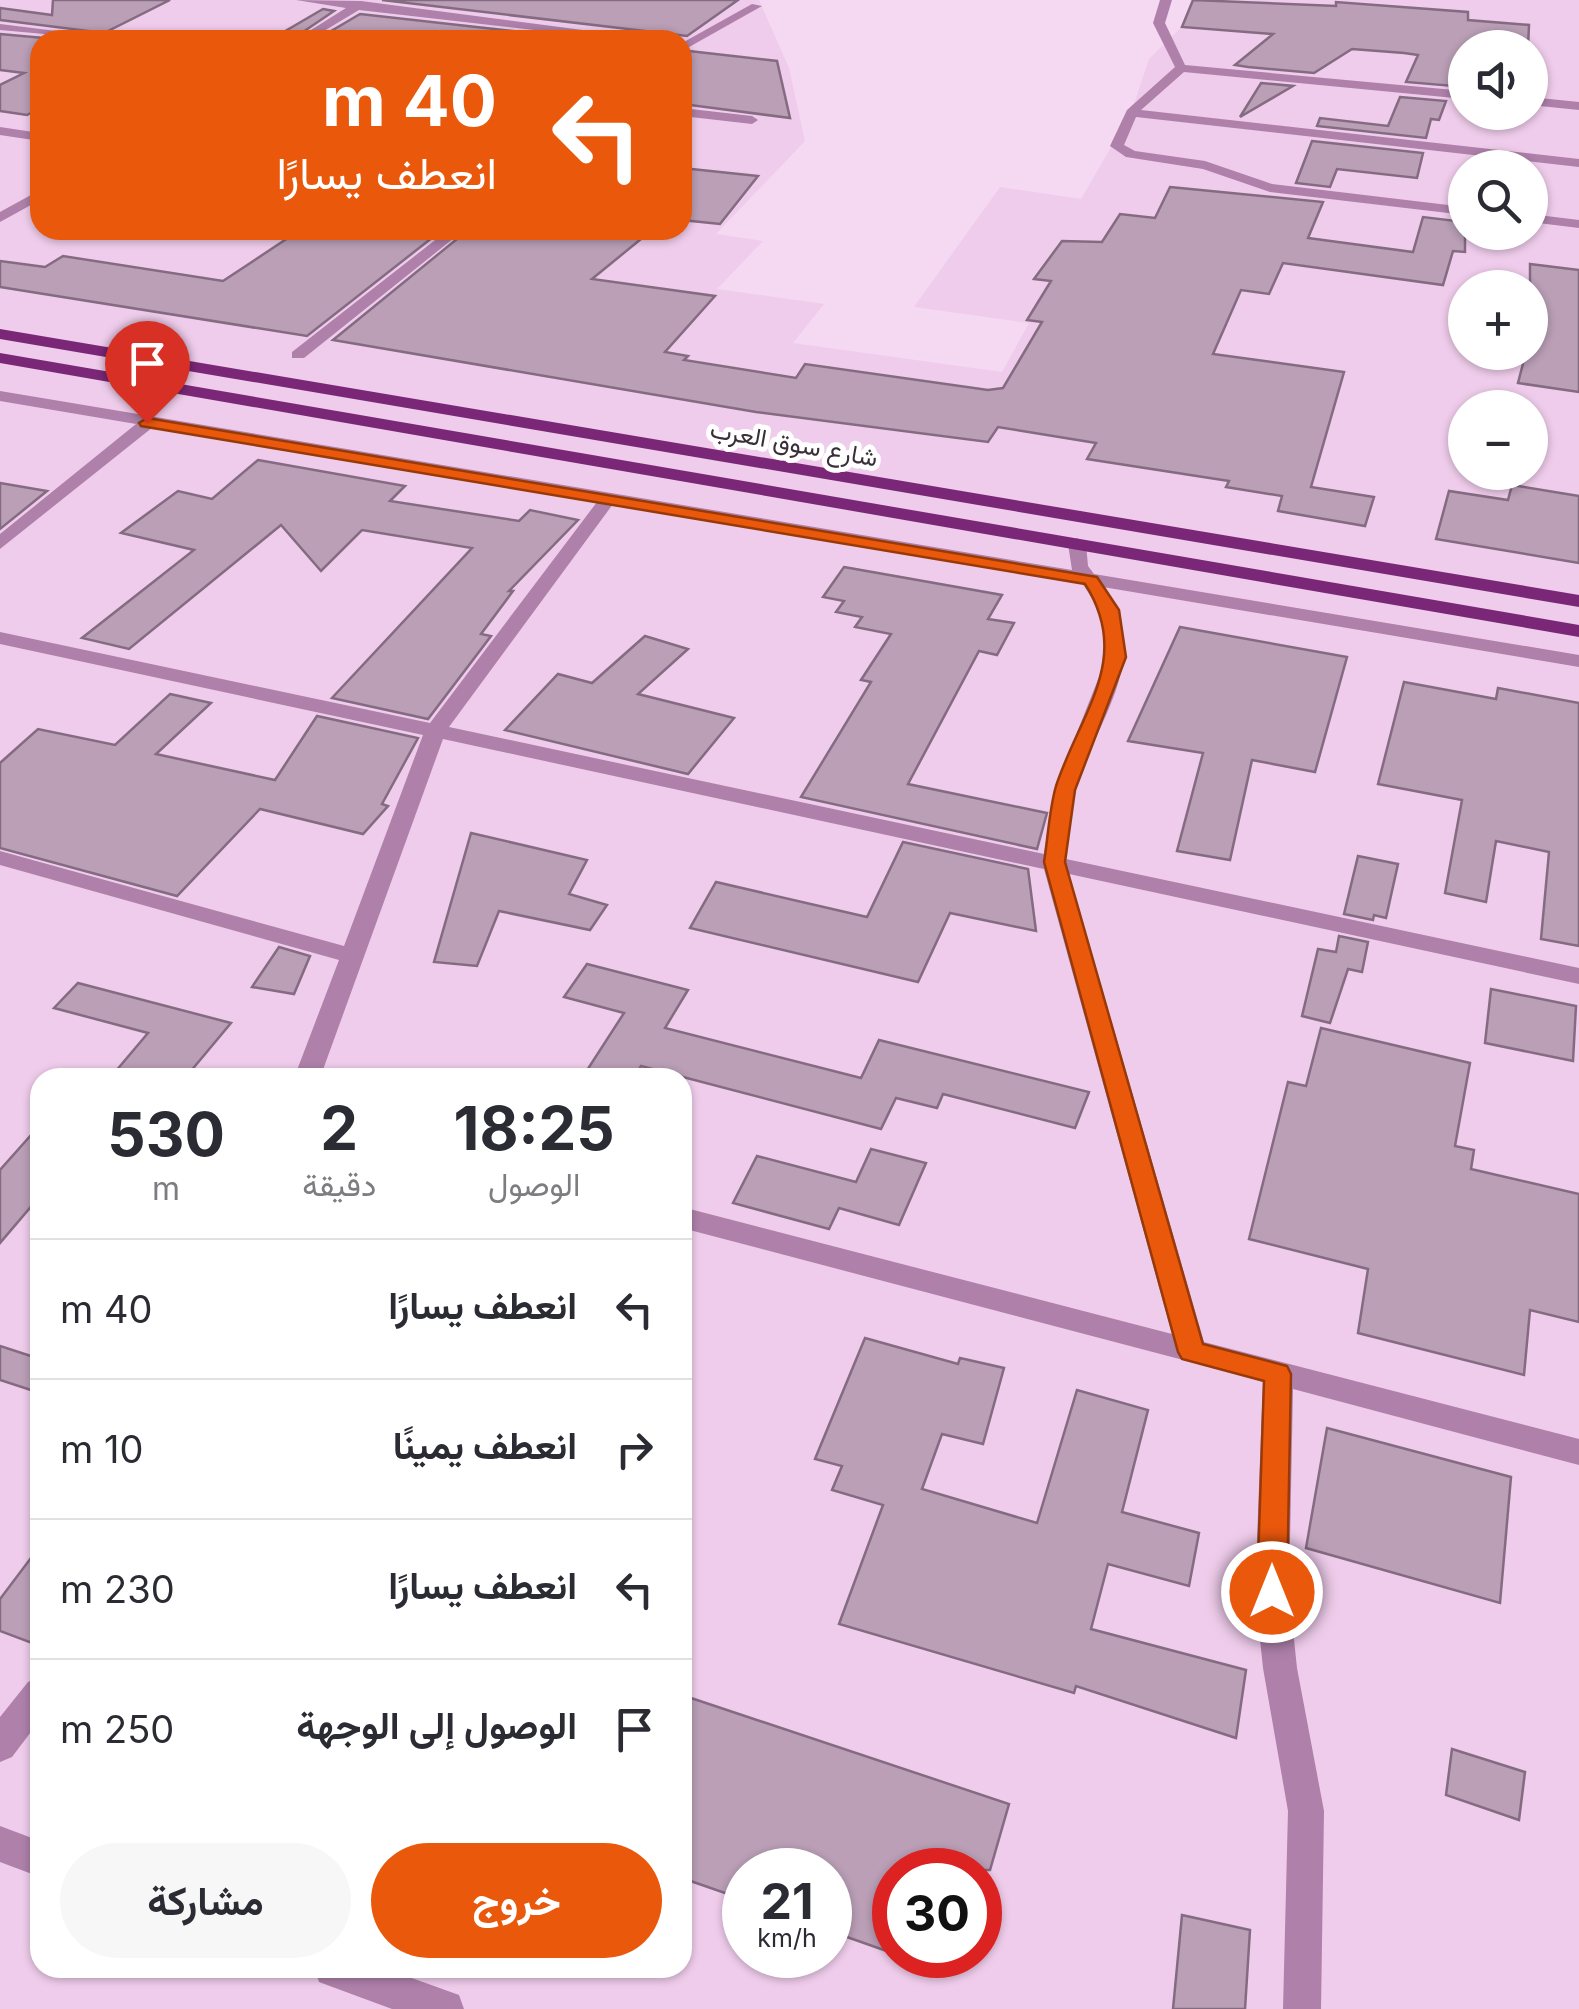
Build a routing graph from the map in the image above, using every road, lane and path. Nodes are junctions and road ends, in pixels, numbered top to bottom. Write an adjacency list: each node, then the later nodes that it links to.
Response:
1 (302, 0): 3 (street)
2 (1166, 0): 10 (street)
3 (363, 3): 6 (street); 7 (street)
4 (756, 6): 9 (street)
5 (0, 27): 8 (street)
6 (318, 30)
7 (575, 30)
8 (30, 31)
9 (692, 41)
10 (1181, 68): 11 (street); 15 (street)
11 (1448, 93)
12 (1548, 103): 13 (street)
13 (1579, 106)
14 (692, 113): 16 (street)
15 (1131, 113): 19 (street); 21 (street)
16 (752, 120)
17 (0, 131): 18 (street)
18 (30, 136)
19 (1579, 162)
20 (30, 200): 22 (street)
21 (1448, 208)
22 (0, 218)
23 (1548, 220): 24 (street)
24 (1579, 224)
25 (445, 240): 27 (street)
26 (0, 334): 35 (main road, شارع سوق العرب)
27 (298, 355)
28 (0, 358): 33 (main road)
29 (0, 396): 30 (street)
30 (147, 423): 31 (street); 32 (street)
31 (609, 498): 34 (street); 39 (street)
32 (0, 544)
33 (1077, 544): 34 (street); 36 (main road)
34 (1091, 580): 38 (street); 41 (street)
35 (1579, 600)
36 (1579, 631)
37 (0, 638): 39 (street)
38 (1579, 662)
39 (436, 730): 41 (street); 42 (street)
40 (0, 858): 42 (street)
41 (1054, 862): 43 (street); 46 (street)
42 (349, 956): 44 (street)
43 (1579, 976)
44 (310, 1068)
45 (692, 1220): 46 (street)
46 (1192, 1352): 47 (street)
47 (1278, 1374): 48 (street); 55 (street)
48 (1579, 1452)
49 (30, 1706): 50 (street)
50 (0, 1745)
51 (0, 1844): 52 (street)
52 (30, 1855)
53 (360, 1978): 54 (street)
54 (445, 2009)
55 (1302, 2009)

